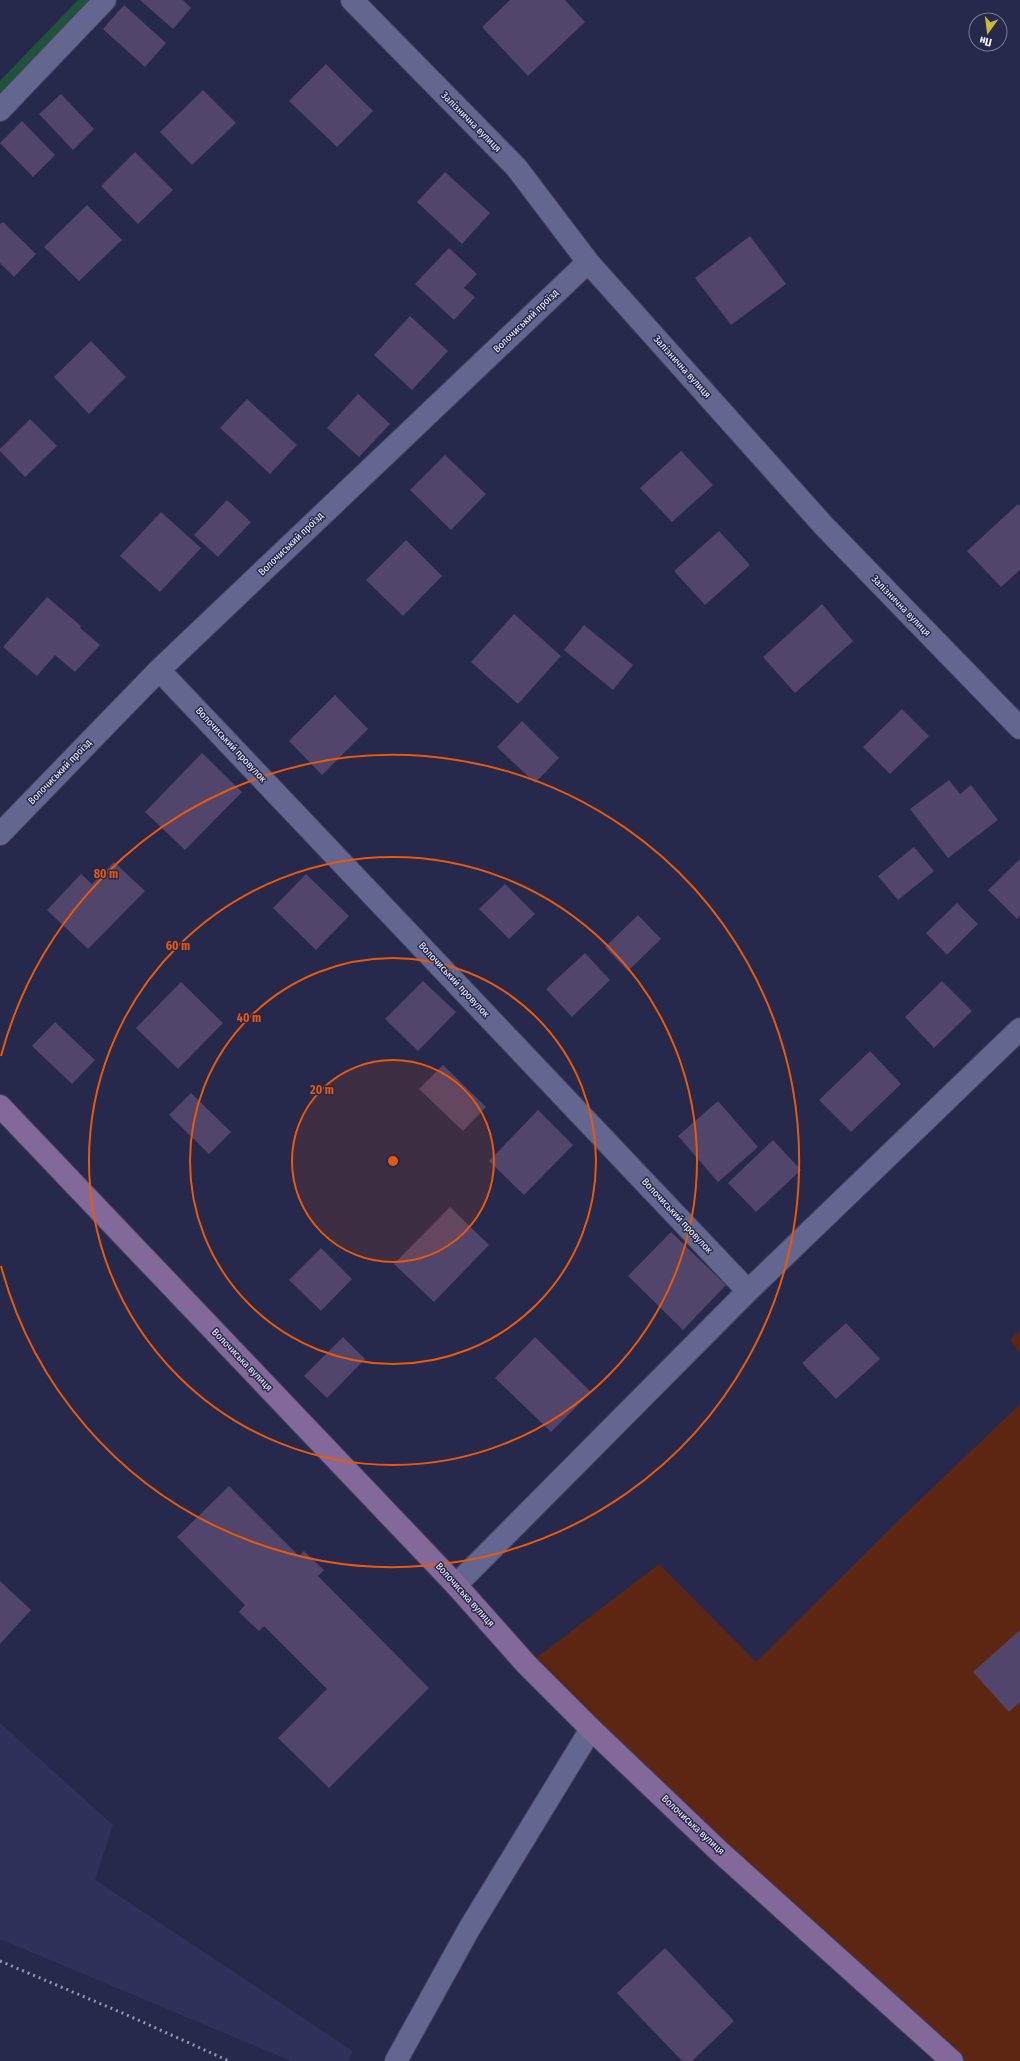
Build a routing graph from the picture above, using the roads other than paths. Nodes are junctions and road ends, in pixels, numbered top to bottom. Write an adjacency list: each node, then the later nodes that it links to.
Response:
1 (105, 0): 3 (street)
2 (352, 0): 4 (street, Залізнична вулиця)
3 (0, 110)
4 (588, 262): 5 (street, Волочиський проїзд); 6 (street, Залізнична вулиця)
5 (159, 670): 7 (street, Волочиський проїзд); 10 (street, Волочиський провулок)
6 (1020, 728)
7 (0, 834)
8 (1020, 1029): 10 (street)
9 (0, 1106): 11 (main road, Волочиська вулиця)
10 (748, 1292): 11 (street)
11 (456, 1585): 12 (main road, Волочиська вулиця)
12 (591, 1729): 13 (street); 14 (main road, Волочиська вулиця)
13 (396, 2061)
14 (952, 2061)

